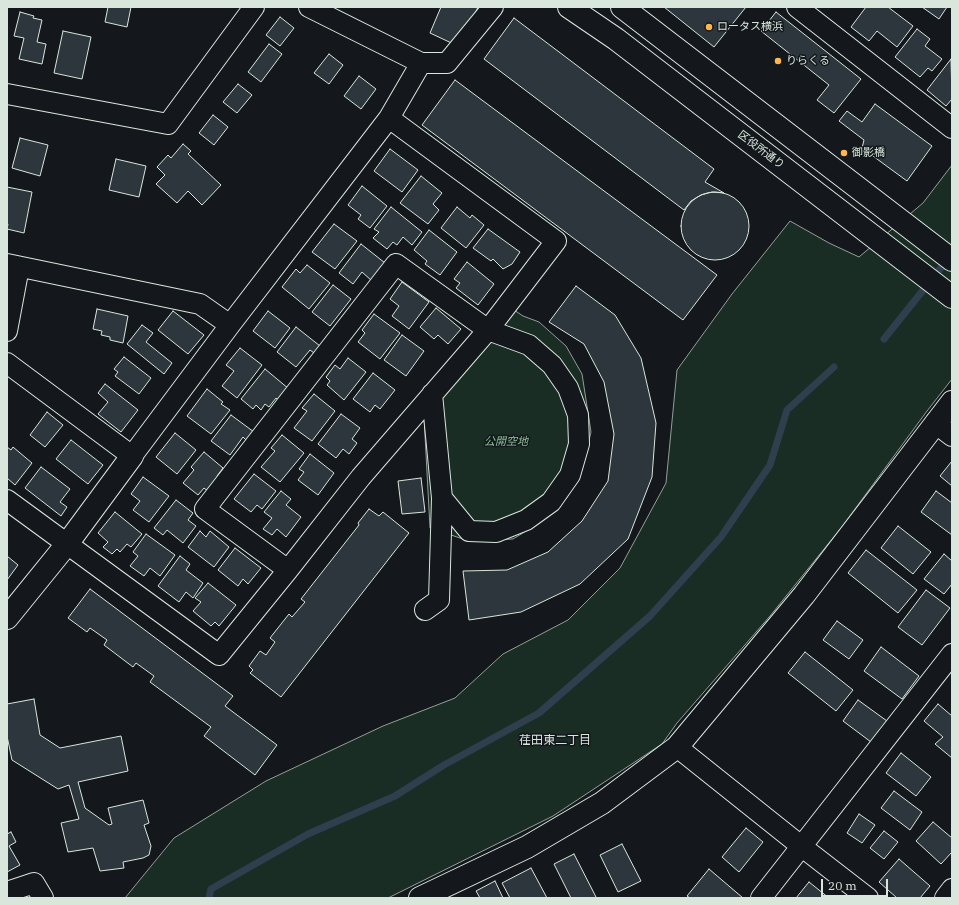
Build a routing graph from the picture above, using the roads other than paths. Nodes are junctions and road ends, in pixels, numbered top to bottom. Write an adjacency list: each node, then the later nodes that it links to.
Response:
1 (254, 7): 10 (street)
2 (309, 7): 9 (street)
3 (493, 7): 9 (street)
4 (569, 7): 8 (street, 区役所通り)
5 (611, 7): 8 (street)
6 (622, 7): 13 (street)
7 (797, 7): 12 (street)
8 (598, 26): 15 (street, 区役所通り)
9 (421, 63): 11 (street)
10 (7, 94)
11 (389, 118): 17 (street); 23 (street)
12 (952, 128)
13 (952, 260)
14 (13, 265): 16 (street); 18 (street)
15 (952, 297)
16 (230, 325)
17 (488, 330): 20 (street); 24 (street); 27 (street)
18 (7, 331)
19 (7, 363): 23 (street)
20 (432, 394): 24 (street); 27 (street)
21 (952, 402): 22 (street)
22 (944, 430): 31 (street)
23 (132, 456): 26 (street)
24 (442, 498): 28 (street)
25 (7, 500): 26 (street)
26 (67, 544): 27 (street); 29 (street)
27 (288, 570)
28 (425, 610)
29 (7, 618)
30 (952, 654): 32 (street)
31 (677, 747): 32 (street); 36 (street)
32 (800, 846): 37 (street); 38 (street)
33 (952, 889): 39 (street)
34 (7, 892): 35 (street)
35 (43, 898)
36 (420, 898)
37 (761, 898)
38 (868, 898)
39 (945, 898)

